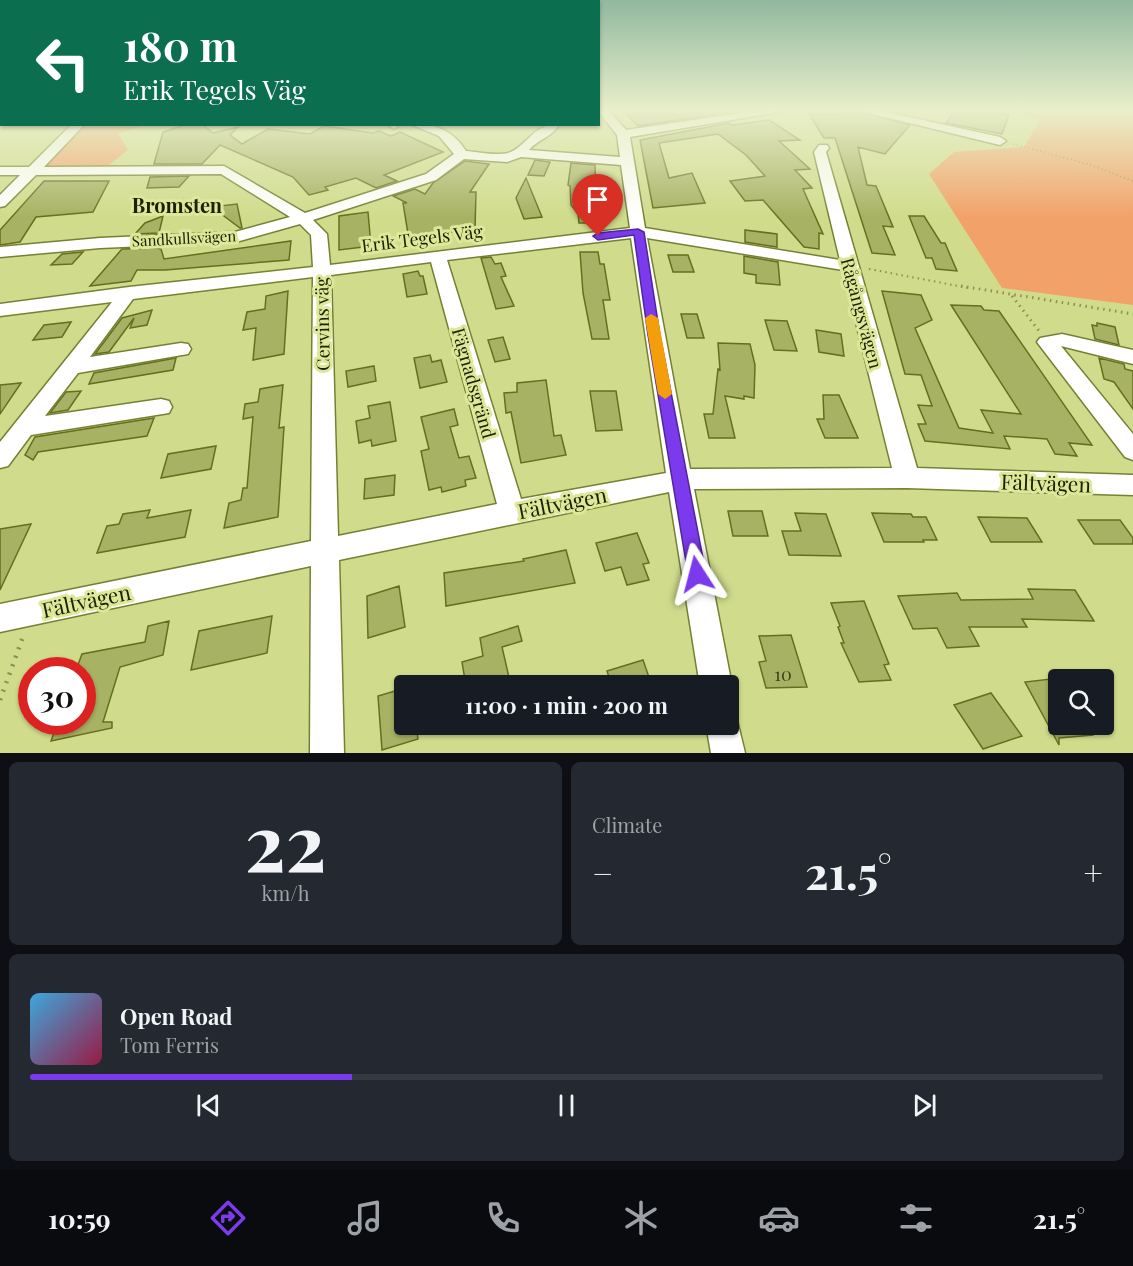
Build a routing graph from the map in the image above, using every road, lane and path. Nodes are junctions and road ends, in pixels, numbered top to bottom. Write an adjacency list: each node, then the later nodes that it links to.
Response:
1 (56, 146): 11 (street)
2 (457, 146): 8 (street)
3 (526, 146): 7 (street)
4 (626, 146): 9 (street)
5 (1019, 146): 12 (path)
6 (823, 148): 18 (street, Rågångsvägen)
7 (520, 153): 8 (street); 9 (street)
8 (461, 155): 14 (street, Sandkullsvägen)
9 (629, 162): 15 (street)
10 (0, 171): 11 (street, Cervins väg)
11 (30, 171): 13 (street); 14 (street, Cervins väg)
12 (1133, 181)
13 (0, 203)
14 (303, 218): 16 (street, Sandkullsvägen); 19 (street, Cervins väg)
15 (638, 232): 17 (street, Erik Tegels Väg); 18 (street, Erik Tegels Väg); 33 (street)
16 (0, 252)
17 (437, 255): 19 (street, Erik Tegels Väg); 35 (street, Fägnadsgränd)
18 (849, 266): 21 (path); 32 (street, Rågångsvägen)
19 (322, 270): 20 (street, Erik Tegels Väg); 36 (street, Cervins väg)
20 (129, 292): 22 (street, Erik Tegels Väg); 27 (street)
21 (1012, 296): 23 (path); 24 (path)
22 (0, 310)
23 (1133, 314)
24 (1047, 342): 26 (street); 30 (street)
25 (181, 349): 27 (street)
26 (1133, 357)
27 (71, 367): 29 (street)
28 (161, 407): 29 (street)
29 (24, 428): 31 (street)
30 (1133, 451)
31 (0, 459)
32 (907, 478): 33 (street, Fältvägen); 34 (street, Fältvägen)
33 (681, 480): 35 (street, Fältvägen); 39 (street)
34 (1133, 485)
35 (512, 512): 36 (street, Fältvägen)
36 (325, 551): 37 (street, Fältvägen); 42 (street, Cervins väg)
37 (33, 611): 38 (street, Fältvägen); 40 (path)
38 (0, 618)
39 (714, 675)
40 (0, 700)
41 (725, 735): 43 (street)
42 (327, 753)
43 (728, 753)

